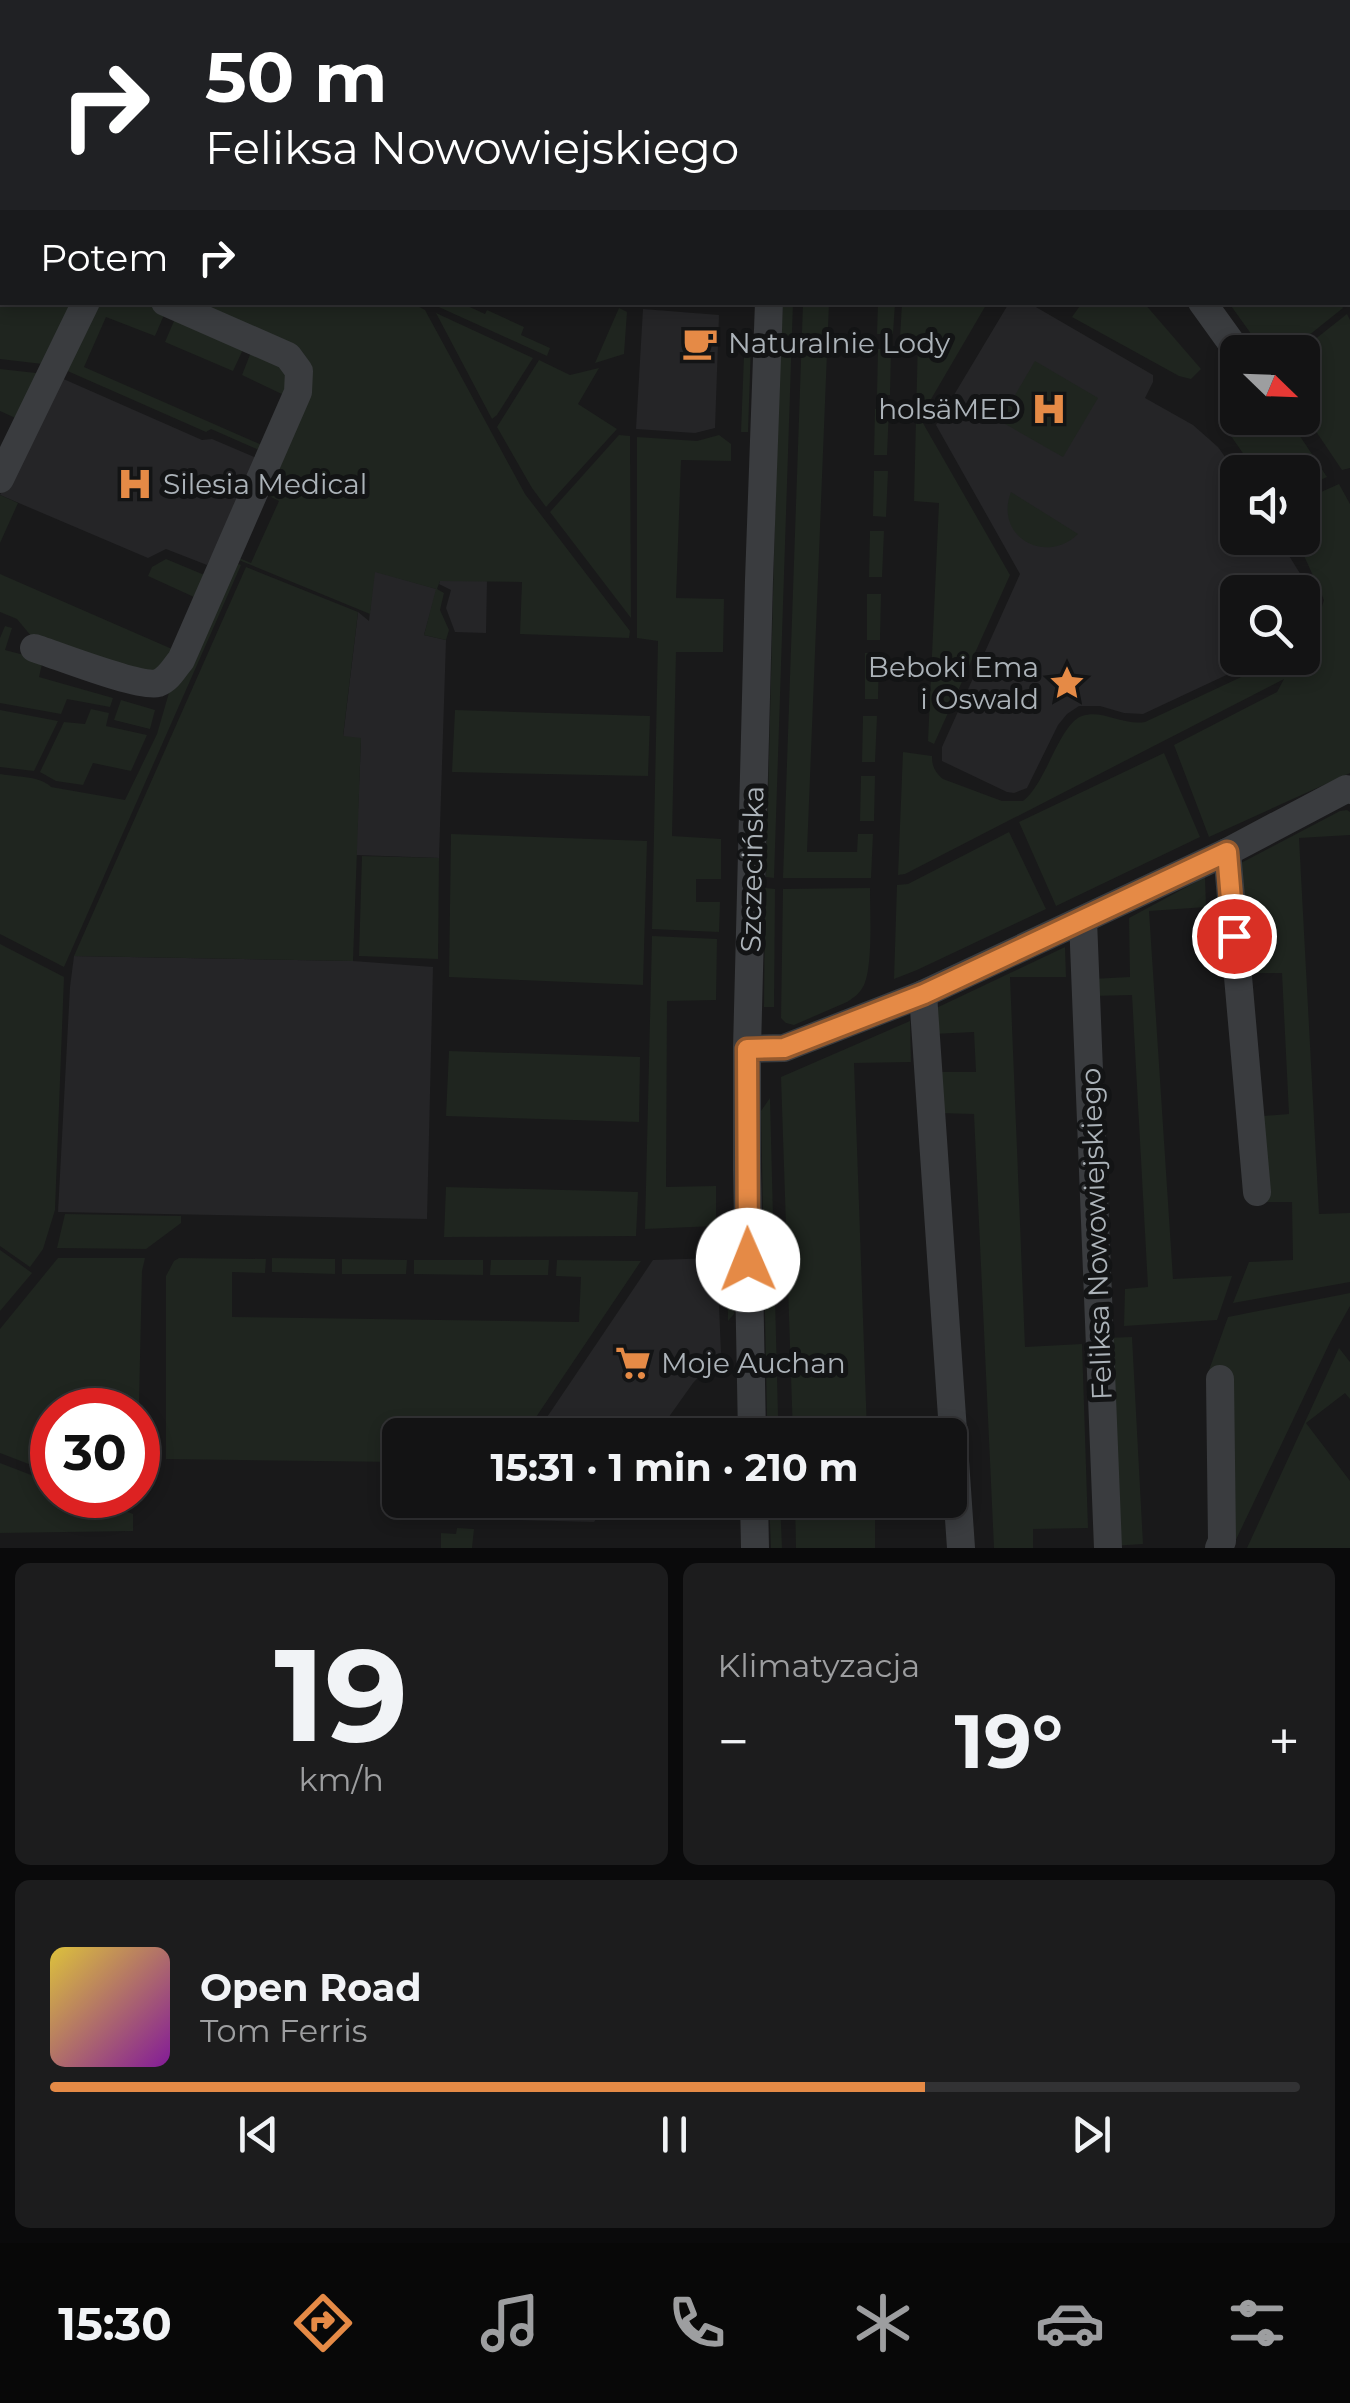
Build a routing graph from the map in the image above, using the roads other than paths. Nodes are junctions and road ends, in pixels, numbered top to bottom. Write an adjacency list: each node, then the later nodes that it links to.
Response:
1 (85, 305): 6 (street)
2 (172, 305): 7 (street)
3 (768, 305): 12 (street, Szczecińska)
4 (1204, 305): 5 (street)
5 (1226, 335)
6 (0, 479)
7 (34, 648)
8 (1350, 790): 9 (street)
9 (1227, 852): 10 (street); 13 (street)
10 (1084, 920): 11 (street); 19 (street, Feliksa Nowowiejskiego)
11 (924, 994): 12 (street); 18 (street)
12 (747, 1049): 15 (street, Szczecińska)
13 (1257, 1192)
14 (1220, 1379): 20 (street)
15 (752, 1418)
16 (755, 1518): 17 (street)
17 (756, 1548)
18 (961, 1548)
19 (1108, 1548)
20 (1219, 1548)

